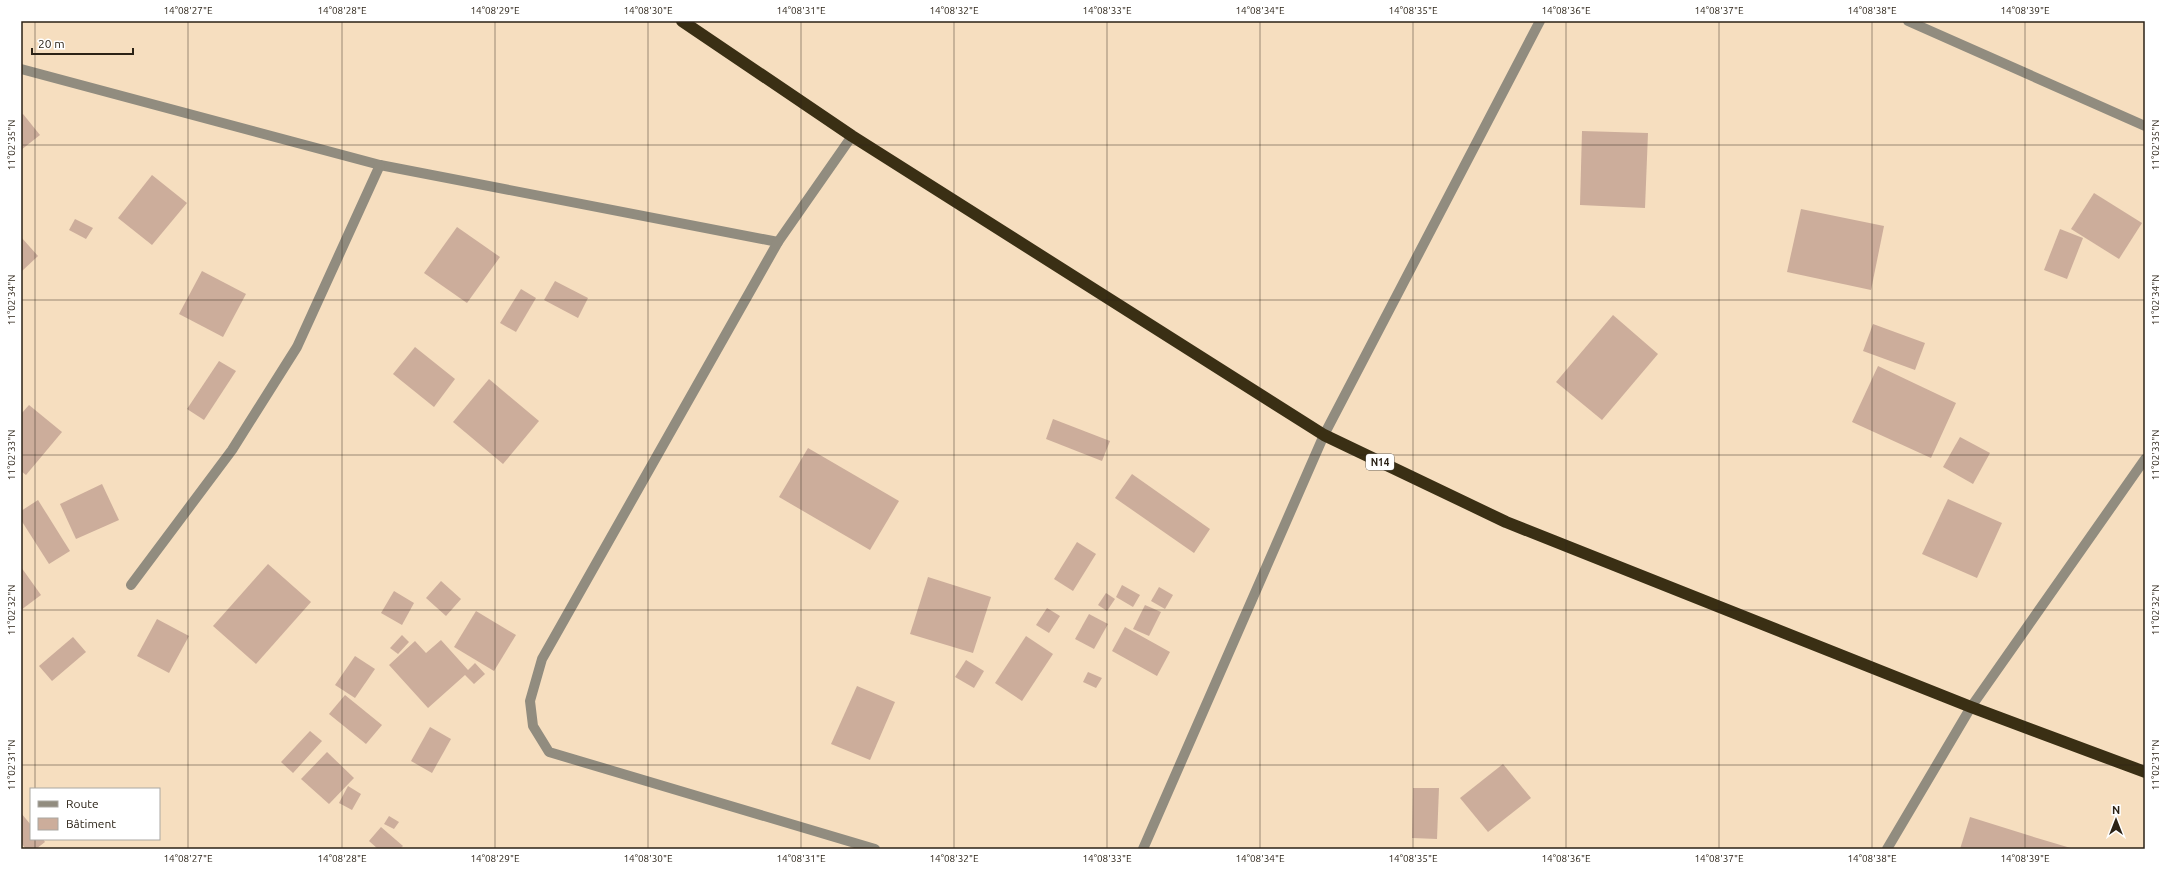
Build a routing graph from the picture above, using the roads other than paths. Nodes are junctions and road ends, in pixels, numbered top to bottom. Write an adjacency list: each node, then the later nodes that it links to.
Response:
1 (682, 21): 6 (highway, N14)
2 (1540, 21): 9 (street)
3 (1908, 21): 5 (street)
4 (21, 69): 7 (street)
5 (2145, 126)
6 (852, 136): 8 (street); 9 (highway, N14)
7 (380, 165): 8 (street); 11 (street)
8 (778, 242): 14 (street)
9 (1324, 435): 12 (highway, N14); 15 (street)
10 (2145, 459): 12 (street)
11 (131, 584)
12 (1971, 707): 13 (highway, N14); 16 (street)
13 (2145, 772)
14 (875, 849)
15 (1143, 849)
16 (1887, 849)

